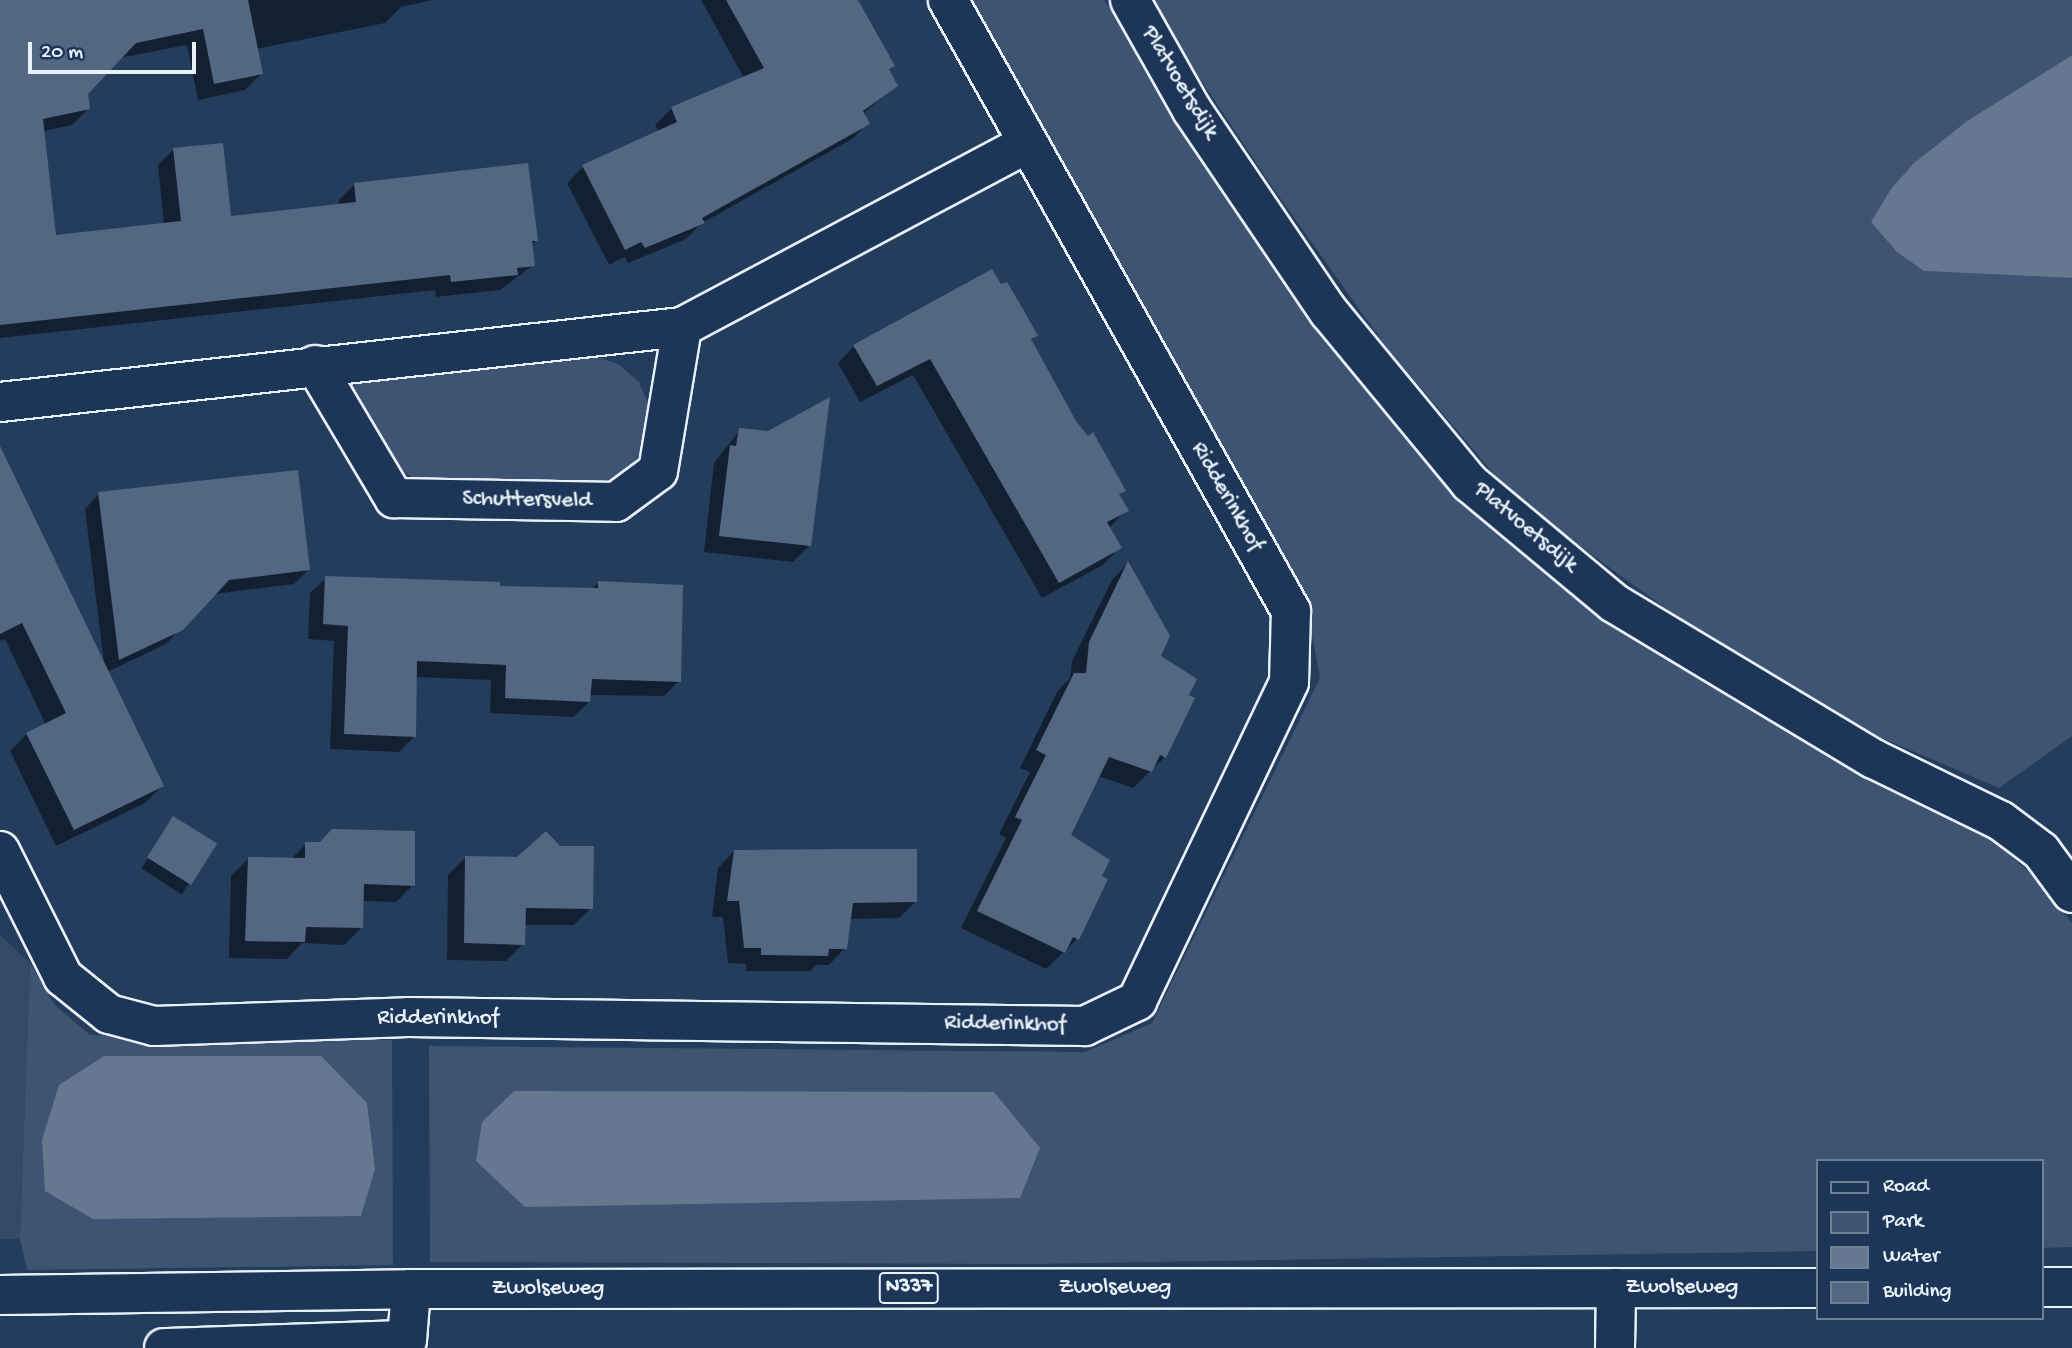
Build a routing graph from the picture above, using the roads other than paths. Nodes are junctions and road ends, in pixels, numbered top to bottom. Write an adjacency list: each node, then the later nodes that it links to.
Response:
1 (948, 0): 3 (street, Ridderinkhof)
2 (1130, 0): 8 (street, Platvoetsdijk)
3 (1026, 144): 4 (street); 7 (street, Ridderinkhof)
4 (682, 327): 5 (street); 5 (street, Schuttersveld)
5 (315, 365): 6 (street)
6 (0, 402)
7 (0, 851)
8 (2072, 892)
9 (1816, 1287): 12 (street, Zwolseweg / N337)
10 (2044, 1287): 11 (street)
11 (2072, 1287)
12 (1616, 1288): 13 (street, Zwolseweg / N337); 16 (street)
13 (411, 1289): 14 (street, Zwolseweg / N337); 15 (street)
14 (0, 1295)
15 (164, 1348)
16 (1615, 1348)

